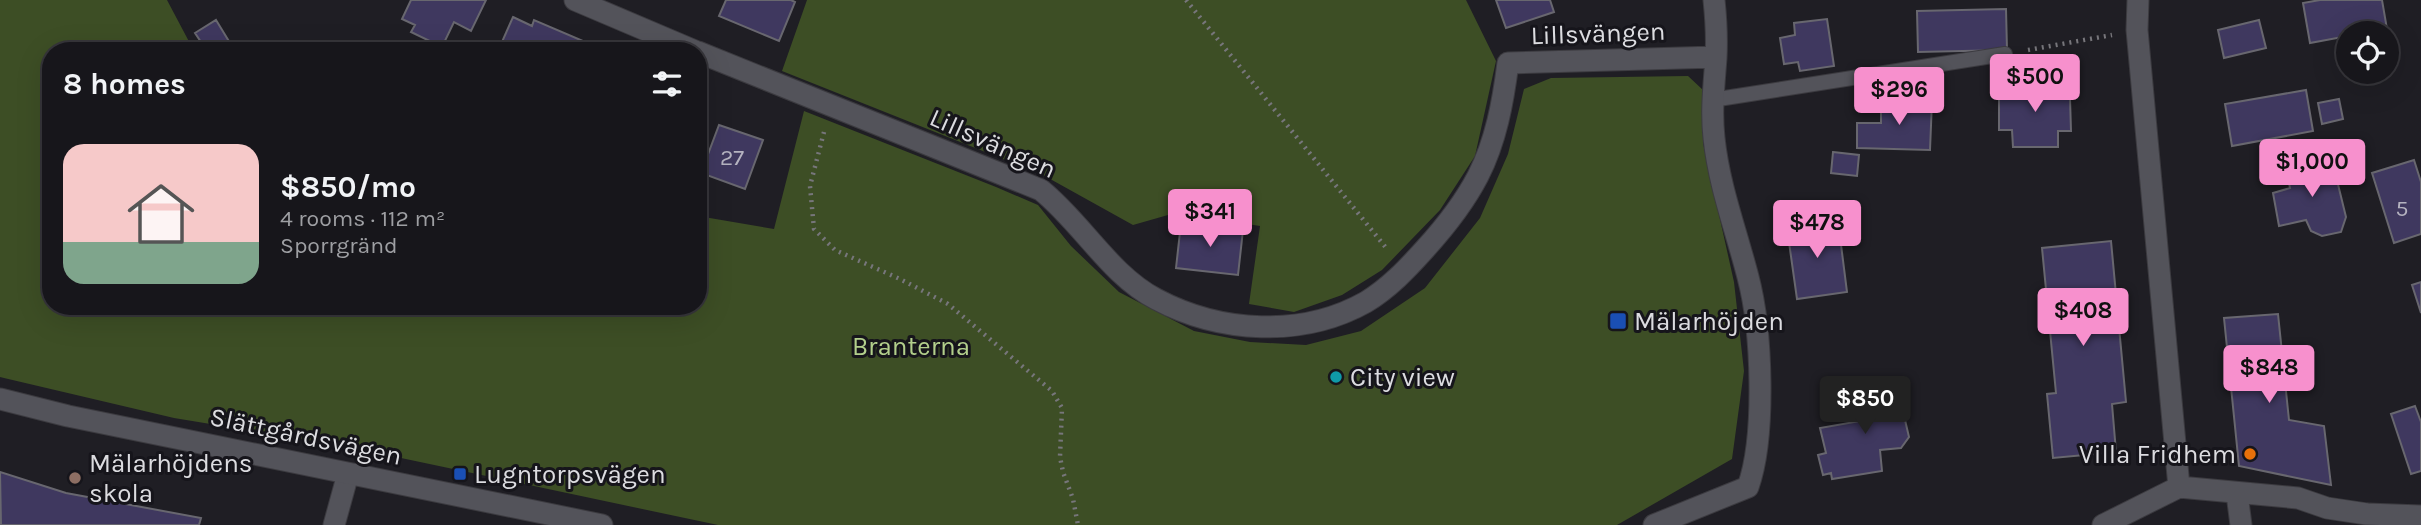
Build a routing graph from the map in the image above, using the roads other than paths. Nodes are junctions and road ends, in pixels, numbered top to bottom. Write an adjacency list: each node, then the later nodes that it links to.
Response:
1 (575, 0): 4 (street, Lillsvängen)
2 (1714, 0): 7 (street)
3 (2137, 0): 11 (street)
4 (675, 42)
5 (2005, 54): 8 (lane)
6 (707, 55): 7 (street, Lillsvängen)
7 (1716, 57): 8 (street)
8 (1712, 100): 16 (street)
9 (0, 398): 10 (street, Slättgårdsvägen)
10 (348, 474): 14 (street); 15 (street, Slättgårdsvägen)
11 (2179, 487): 12 (street); 17 (street)
12 (2237, 494): 13 (street); 18 (street)
13 (2421, 516)
14 (334, 525)
15 (602, 525)
16 (1654, 525)
17 (2103, 525)
18 (2241, 525)

